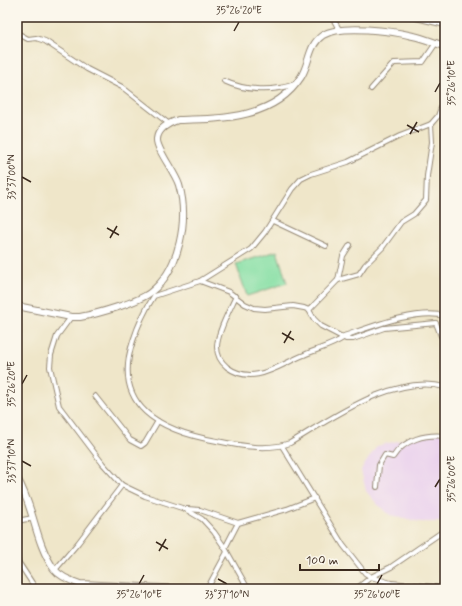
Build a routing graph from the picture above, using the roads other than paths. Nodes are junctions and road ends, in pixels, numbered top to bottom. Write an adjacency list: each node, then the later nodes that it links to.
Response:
1 (332, 17): 5 (street)
2 (412, 17): 4 (street)
3 (441, 17): 4 (street)
4 (445, 24)
5 (340, 31): 7 (street); 10 (street)
6 (17, 33): 13 (street)
7 (436, 43): 8 (street); 11 (street)
8 (444, 47)
9 (224, 81): 10 (street)
10 (295, 83): 13 (street)
11 (371, 89)
12 (445, 97): 14 (street)
13 (168, 123): 20 (street)
14 (431, 124): 15 (street); 18 (street)
15 (273, 221): 17 (street); 19 (street)
16 (350, 245): 18 (street)
17 (326, 246)
18 (338, 280): 23 (street)
19 (200, 281): 20 (street); 21 (street)
20 (152, 295): 25 (street); 30 (street)
21 (236, 296): 23 (street); 27 (street)
22 (17, 306): 25 (street)
23 (309, 310): 27 (street)
24 (445, 316): 27 (street)
25 (71, 317): 34 (street)
26 (441, 336): 27 (street)
27 (342, 337)
28 (445, 387): 32 (street)
29 (95, 396): 30 (street)
30 (158, 421): 32 (street)
31 (445, 436): 35 (street)
32 (282, 446): 36 (street)
33 (17, 478): 38 (street)
34 (122, 485): 37 (street); 44 (street)
35 (377, 487)
36 (315, 498): 40 (street); 45 (street)
37 (185, 508): 40 (street); 42 (street)
38 (33, 518): 39 (street); 44 (street)
39 (17, 521)
40 (238, 523): 42 (street)
41 (445, 530): 45 (street)
42 (226, 550): 50 (street); 51 (street)
43 (17, 560): 48 (street)
44 (55, 570): 46 (street)
45 (371, 577): 47 (street); 52 (street)
46 (80, 586): 49 (street)
47 (445, 588)
48 (36, 589)
49 (183, 589)
50 (207, 589)
51 (248, 589)
52 (356, 589)

